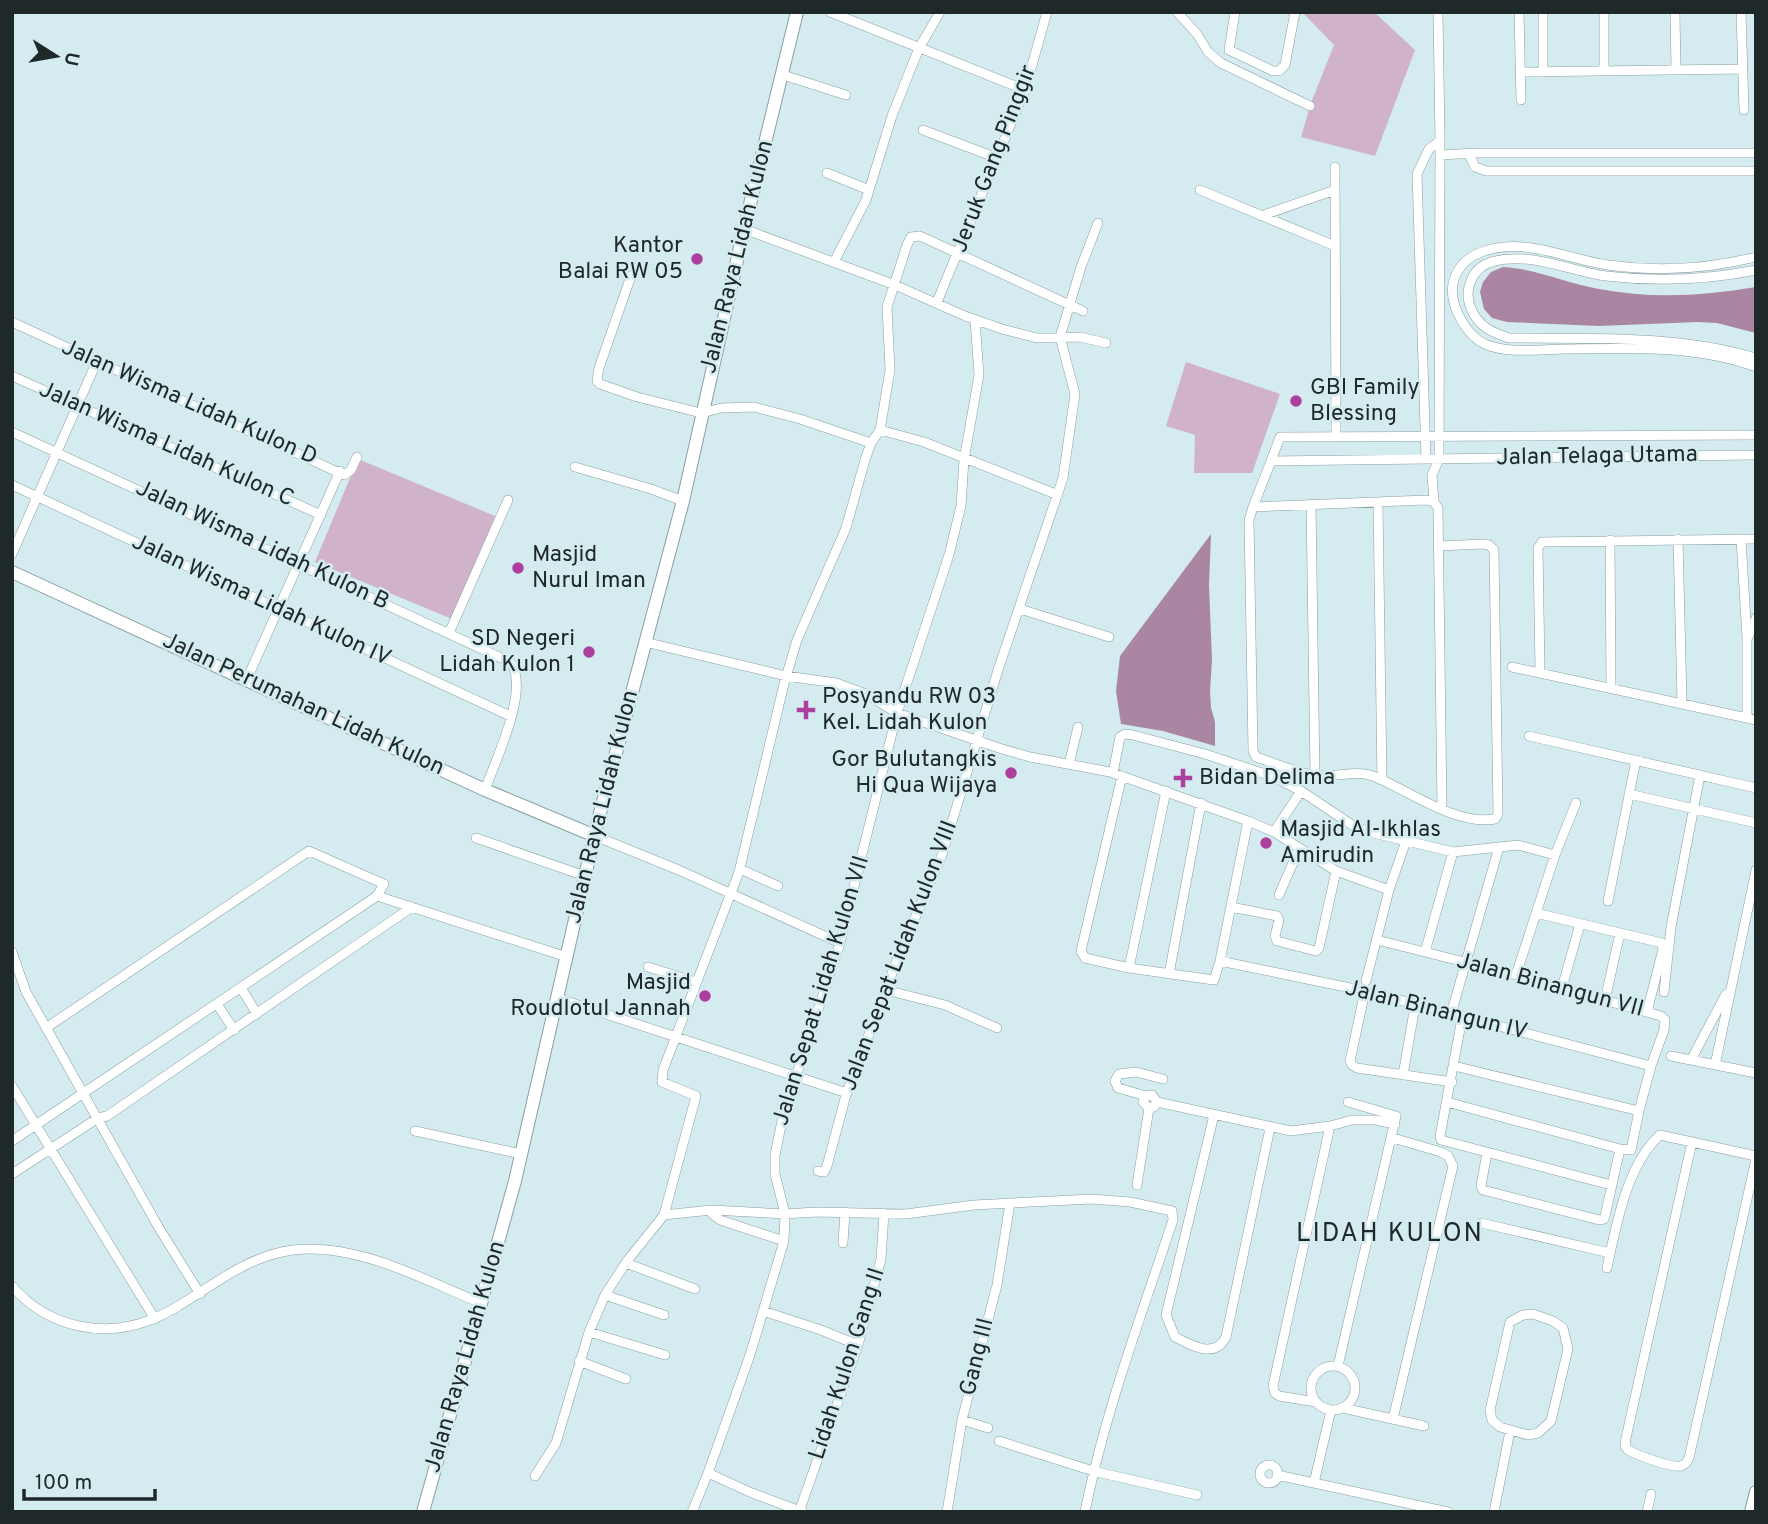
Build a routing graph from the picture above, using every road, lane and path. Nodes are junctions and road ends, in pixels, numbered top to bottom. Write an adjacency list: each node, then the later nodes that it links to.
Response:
1 (797, 12): 20 (main road, Jalan Raya Lidah Kulon)
2 (830, 12): 14 (street)
3 (940, 12): 14 (street)
4 (1047, 12): 21 (street, Jeruk Gang Pinggir)
5 (1177, 12): 24 (street)
6 (1235, 12): 7 (street)
7 (1295, 12)
8 (1438, 12): 27 (street)
9 (1519, 12): 18 (street)
10 (1543, 12): 19 (street)
11 (1604, 12): 17 (street)
12 (1675, 12): 16 (street)
13 (1741, 12): 15 (street)
14 (919, 48): 21 (street); 35 (street)
15 (1741, 69): 16 (street); 25 (street)
16 (1676, 70): 17 (street)
17 (1604, 71): 19 (street)
18 (1521, 72): 19 (street); 23 (street)
19 (1543, 72)
20 (783, 75): 22 (street); 40 (main road, Jalan Raya Lidah Kulon)
21 (1025, 90): 31 (street, Jeruk Gang Pinggir)
22 (846, 95)
23 (1521, 100)
24 (1310, 106)
25 (1744, 110)
26 (923, 130): 31 (street)
27 (1440, 141): 30 (street); 66 (street)
28 (1469, 153): 29 (street); 30 (street); 33 (street)
29 (1756, 153)
30 (1440, 155): 64 (street)
31 (997, 158): 42 (street, Jeruk Gang Pinggir)
32 (1335, 167): 37 (street)
33 (1756, 171)
34 (827, 173): 35 (street)
35 (869, 190): 44 (street)
36 (1200, 190): 38 (street)
37 (1335, 190): 38 (street); 41 (street)
38 (1261, 216): 41 (street)
39 (1098, 223): 49 (street)
40 (744, 229): 44 (street); 60 (main road, Jalan Raya Lidah Kulon)
41 (1335, 246): 65 (street)
42 (959, 253): 47 (street); 48 (street, Jeruk Gang Pinggir); 49 (street)
43 (1756, 257): 57 (street)
44 (834, 262): 47 (street)
45 (1756, 270): 55 (street)
46 (631, 276): 60 (street)
47 (895, 285): 48 (street); 61 (street)
48 (937, 302): 51 (street)
49 (1069, 306): 50 (street); 53 (street)
50 (1083, 311)
51 (975, 320): 53 (street); 73 (street, Jalan Sepat Lidah Kulon VII)
52 (12, 322): 56 (street, Jalan Wisma Lidah Kulon D)
53 (1060, 337): 54 (street); 78 (street, Jalan Sepat Lidah Kulon VIII)
54 (1106, 343)
55 (1756, 358)
56 (97, 361): 59 (street); 76 (street, Jalan Wisma Lidah Kulon D)
57 (1756, 367)
58 (12, 376): 59 (street, Jalan Wisma Lidah Kulon C)
59 (78, 405): 68 (street); 86 (street, Jalan Wisma Lidah Kulon C)
60 (701, 413): 67 (street); 81 (main road, Jalan Raya Lidah Kulon)
61 (880, 430): 67 (street); 73 (street)
62 (12, 432): 68 (street, Jalan Wisma Lidah Kulon B)
63 (1756, 435): 64 (street, Jalan Telaga Utama)
64 (1439, 436): 66 (street, Jalan Telaga Utama); 71 (street)
65 (1336, 437): 66 (street, Jalan Telaga Utama); 74 (street, Jalan Telaga Utama)
66 (1424, 437): 72 (street)
67 (871, 443): 104 (street)
68 (57, 452): 79 (street); 93 (street, Jalan Wisma Lidah Kulon B)
69 (1756, 455): 71 (street, Jalan Telaga Utama)
70 (357, 457): 76 (street, Jalan Wisma Lidah Kulon D)
71 (1439, 458): 72 (street, Jalan Telaga Utama); 83 (street)
72 (1426, 459): 74 (street, Jalan Telaga Utama)
73 (964, 460): 78 (street); 108 (street, Jalan Sepat Lidah Kulon VII)
74 (1271, 461): 85 (street)
75 (575, 467): 81 (street)
76 (340, 471): 86 (street)
77 (12, 485): 79 (street, Jalan Wisma Lidah Kulon IV)
78 (1058, 495): 96 (street, Jalan Sepat Lidah Kulon VIII)
79 (37, 497): 92 (street); 95 (street, Jalan Wisma Lidah Kulon IV)
80 (508, 500): 98 (street)
81 (683, 501): 101 (main road, Jalan Raya Lidah Kulon)
82 (1378, 502): 83 (street); 84 (street); 119 (street)
83 (1434, 502): 91 (street)
84 (1311, 505): 85 (street); 118 (street)
85 (1253, 507): 118 (street)
86 (321, 515): 93 (street)
87 (1678, 538): 88 (street); 90 (street); 107 (street)
88 (1741, 539): 89 (street); 100 (street)
89 (1756, 539)
90 (1609, 540): 103 (street); 106 (street)
91 (1438, 546): 127 (street); 127 (street)
92 (12, 554)
93 (299, 563): 95 (street); 98 (street, Jalan Wisma Lidah Kulon B)
94 (12, 572): 105 (main road, Jalan Perumahan Lidah Kulon)
95 (278, 608): 105 (street); 109 (street, Jalan Wisma Lidah Kulon IV)
96 (1020, 609): 99 (street); 113 (street, Jalan Sepat Lidah Kulon VIII)
97 (1756, 618): 100 (street)
98 (449, 633): 109 (street, Jalan Wisma Lidah Kulon B)
99 (1109, 637)
100 (1747, 638): 110 (street)
101 (645, 642): 104 (street); 132 (main road, Jalan Raya Lidah Kulon)
102 (1512, 667): 103 (street)
103 (1540, 671): 106 (street)
104 (786, 676): 108 (street); 139 (street)
105 (247, 679): 121 (main road, Jalan Perumahan Lidah Kulon)
106 (1611, 687): 107 (street)
107 (1682, 702): 110 (street)
108 (897, 713): 113 (street); 155 (street, Jalan Sepat Lidah Kulon VII)
109 (510, 716): 121 (street)
110 (1751, 719)
111 (1078, 727): 115 (street)
112 (1529, 736): 114 (street)
113 (976, 740): 115 (street); 170 (street, Jalan Sepat Lidah Kulon VIII)
114 (1636, 761): 117 (street); 124 (street)
115 (1069, 764): 116 (street)
116 (1117, 775): 122 (street); 123 (street); 162 (street)
117 (1700, 775): 120 (street); 128 (street)
118 (1315, 776): 119 (street)
119 (1382, 780): 127 (street)
120 (1756, 788)
121 (485, 790): 132 (main road, Jalan Perumahan Lidah Kulon)
122 (1166, 791): 125 (street); 162 (street)
123 (1301, 791): 131 (street); 134 (street)
124 (1629, 794): 128 (street); 148 (street)
125 (1201, 803): 129 (street); 163 (street)
126 (1576, 803): 138 (street)
127 (1442, 808)
128 (1693, 809): 130 (street); 171 (street)
129 (1248, 821): 131 (street); 150 (street)
130 (1756, 823)
131 (1274, 832): 136 (street)
132 (594, 836): 142 (main road, Jalan Raya Lidah Kulon); 145 (street)
133 (476, 838): 142 (street)
134 (1406, 841): 137 (street); 144 (street)
135 (1499, 847): 137 (street); 138 (street); 160 (street)
136 (1299, 849): 141 (street); 146 (street)
137 (1453, 852): 157 (street)
138 (1555, 855): 151 (street)
139 (740, 869): 143 (street); 145 (street)
140 (1756, 870): 166 (street)
141 (1336, 871): 144 (street); 150 (street)
142 (585, 876): 158 (main road, Jalan Raya Lidah Kulon)
143 (778, 886)
144 (1389, 890): 154 (street)
145 (732, 894): 155 (street); 165 (street)
146 (1279, 895)
147 (377, 896): 149 (street); 168 (street); 180 (street)
148 (1608, 901)
149 (412, 907): 158 (street); 177 (street)
150 (1230, 907): 159 (street)
151 (1536, 913): 152 (street); 164 (street)
152 (1580, 924): 153 (street); 169 (street)
153 (1620, 933): 173 (street); 176 (street)
154 (1377, 940): 157 (street, Jalan Binangun VII); 167 (street)
155 (840, 943): 191 (street, Jalan Sepat Lidah Kulon VII)
156 (12, 952): 180 (street)
157 (1425, 952): 160 (street, Jalan Binangun VII)
158 (567, 957): 172 (main road, Jalan Raya Lidah Kulon)
159 (1220, 961): 163 (street); 167 (street, Jalan Binangun IV)
160 (1466, 962): 164 (street, Jalan Binangun VII); 178 (street)
161 (648, 967): 165 (street)
162 (1129, 968): 163 (street)
163 (1169, 974)
164 (1516, 975): 169 (street, Jalan Binangun VII)
165 (696, 982): 183 (street)
166 (1732, 983): 185 (street); 186 (street)
167 (1365, 986): 175 (street, Jalan Binangun IV); 190 (street)
168 (241, 988): 174 (street); 177 (street)
169 (1562, 988): 173 (street, Jalan Binangun VII)
170 (886, 990): 181 (street); 195 (street, Jalan Sepat Lidah Kulon VIII)
171 (1664, 992)
172 (557, 998): 183 (street); 216 (main road, Jalan Raya Lidah Kulon)
173 (1605, 1000): 176 (street, Jalan Binangun VII)
174 (218, 1004): 182 (street); 196 (street)
175 (1416, 1006): 178 (street, Jalan Binangun IV); 190 (street)
176 (1647, 1013): 188 (street, Jalan Binangun VII)
177 (257, 1014): 182 (street)
178 (1451, 1014): 179 (street, Jalan Binangun IV)
179 (1462, 1018): 187 (street); 188 (street, Jalan Binangun IV)
180 (46, 1028): 196 (street)
181 (997, 1028)
182 (234, 1030): 204 (street)
183 (676, 1038): 191 (street); 227 (street)
184 (1671, 1056): 185 (street)
185 (1690, 1060): 186 (street)
186 (1715, 1065): 189 (street)
187 (1454, 1066): 193 (street); 202 (street)
188 (1651, 1066): 202 (street, Jalan Binangun VII)
189 (1756, 1073)
190 (1402, 1075): 193 (street)
191 (794, 1077): 195 (street); 226 (street, Jalan Sepat Lidah Kulon VII)
192 (1163, 1079): 197 (street)
193 (1452, 1082): 200 (street)
194 (12, 1086): 206 (street)
195 (847, 1093): 218 (street, Jalan Sepat Lidah Kulon VIII)
196 (84, 1094): 204 (street); 206 (street)
197 (1146, 1096): 198 (street); 201 (street)
198 (1157, 1102): 201 (street); 203 (street)
199 (1348, 1102): 205 (street)
200 (1447, 1102): 214 (street); 215 (street)
201 (1149, 1108): 220 (street)
202 (1639, 1111): 214 (street, Jalan Binangun VII)
203 (1214, 1115): 208 (street); 208 (street)
204 (98, 1118): 213 (street); 236 (street)
205 (1395, 1124): 207 (street); 210 (street)
206 (35, 1125): 211 (street); 213 (street)
207 (1330, 1126): 208 (street); 248 (street)
208 (1270, 1128)
209 (415, 1131): 216 (street)
210 (1392, 1138): 246 (street); 251 (street)
211 (12, 1141)
212 (1692, 1142): 217 (street); 217 (street); 231 (street)
213 (49, 1149): 219 (street); 241 (street)
214 (1623, 1150): 221 (street)
215 (1487, 1153): 221 (street); 221 (street)
216 (521, 1154): 238 (main road, Jalan Raya Lidah Kulon)
217 (1756, 1158)
218 (818, 1171)
219 (12, 1174)
220 (1137, 1185)
221 (1611, 1185)
222 (1010, 1203): 225 (street); 252 (street, Gang III); 257 (street)
223 (710, 1210): 226 (street); 227 (street); 229 (street)
224 (845, 1212): 225 (street); 226 (street); 230 (street)
225 (884, 1213): 243 (street, Lidah Kulon Gang II)
226 (785, 1214): 229 (street, Jalan Sepat Lidah Kulon VII)
227 (664, 1215): 232 (street)
228 (1481, 1223): 231 (street)
229 (784, 1241): 239 (street, Jalan Sepat Lidah Kulon VII)
230 (843, 1244)
231 (1610, 1253): 233 (street)
232 (626, 1263): 235 (street); 237 (street)
233 (1607, 1268)
234 (12, 1286): 241 (street)
235 (695, 1289)
236 (200, 1294): 238 (street); 241 (street)
237 (605, 1295): 240 (street); 242 (street)
238 (481, 1303): 266 (main road, Jalan Raya Lidah Kulon)
239 (763, 1311): 243 (street); 258 (street, Jalan Sepat Lidah Kulon VII)
240 (664, 1315)
241 (155, 1319)
242 (589, 1332): 244 (street); 245 (street)
243 (858, 1345): 265 (street, Lidah Kulon Gang II)
244 (664, 1355)
245 (579, 1361): 247 (street); 260 (street)
246 (1338, 1366): 248 (street); 249 (street)
247 (626, 1379)
248 (1315, 1402): 250 (street)
249 (1343, 1408): 250 (street); 251 (street)
250 (1331, 1410): 261 (street)
251 (1393, 1419): 253 (street)
252 (962, 1420): 254 (street); 268 (street, Gang III)
253 (1424, 1426)
254 (988, 1428)
255 (1510, 1431): 255 (street); 271 (street)
256 (999, 1441): 257 (street)
257 (1093, 1471): 264 (street); 269 (street)
258 (708, 1474): 265 (street); 267 (street, Jalan Sepat Lidah Kulon VII)
259 (1277, 1475): 261 (street)
260 (534, 1476)
261 (1314, 1483): 270 (street)
262 (1756, 1492): 273 (main road)
263 (1651, 1494): 272 (street)
264 (1197, 1495)
265 (800, 1511)
266 (423, 1512)
267 (692, 1512)
268 (947, 1512)
269 (1085, 1512)
270 (1448, 1512)
271 (1494, 1512)
272 (1647, 1512)
273 (1751, 1512)

